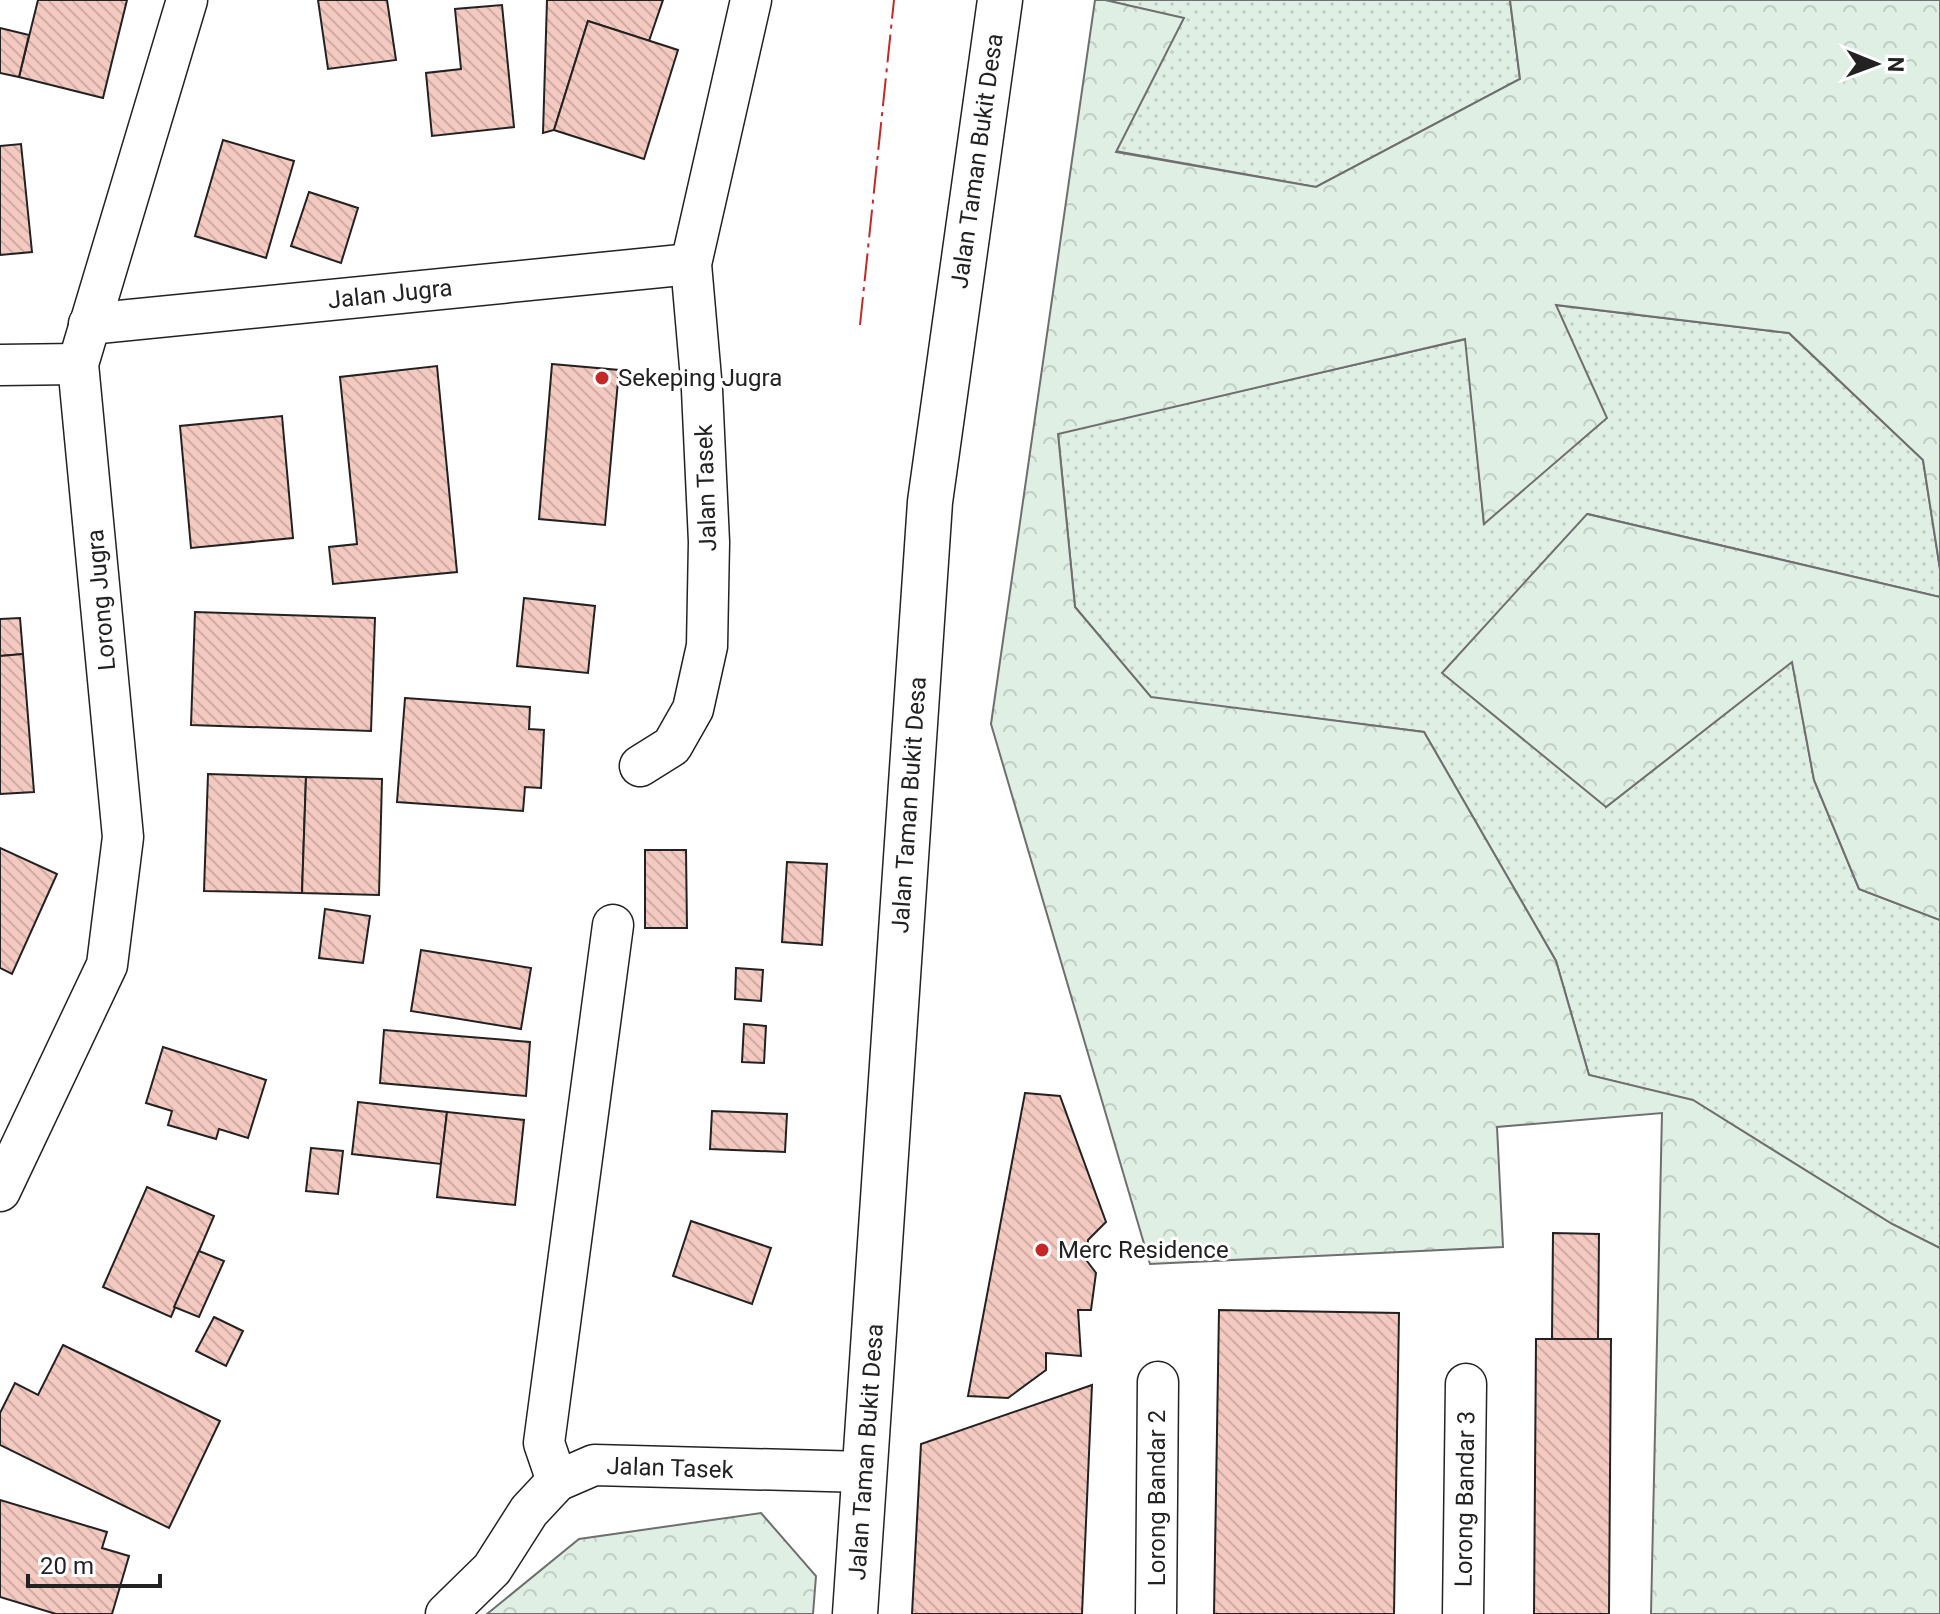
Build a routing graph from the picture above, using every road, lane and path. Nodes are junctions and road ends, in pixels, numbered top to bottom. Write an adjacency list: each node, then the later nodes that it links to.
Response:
1 (187, 0): 5 (street, Lorong Jugra)
2 (751, 0): 4 (street, Jalan Tasek)
3 (1000, 0): 13 (street, Jalan Taman Bukit Desa)
4 (691, 264): 5 (street, Jalan Jugra); 8 (street, Jalan Tasek)
5 (89, 324): 6 (street, Lorong Jugra)
6 (78, 364): 7 (street); 10 (street, Lorong Jugra)
7 (0, 365)
8 (640, 766)
9 (613, 925): 14 (street)
10 (0, 1191)
11 (1158, 1382): 17 (street, Lorong Bandar 2)
12 (1466, 1384): 18 (street, Lorong Bandar 3)
13 (865, 1472): 14 (street, Jalan Tasek); 16 (street, Jalan Taman Bukit Desa)
14 (557, 1481): 15 (street, Jalan Tasek)
15 (446, 1614)
16 (855, 1614)
17 (1156, 1614)
18 (1463, 1614)

